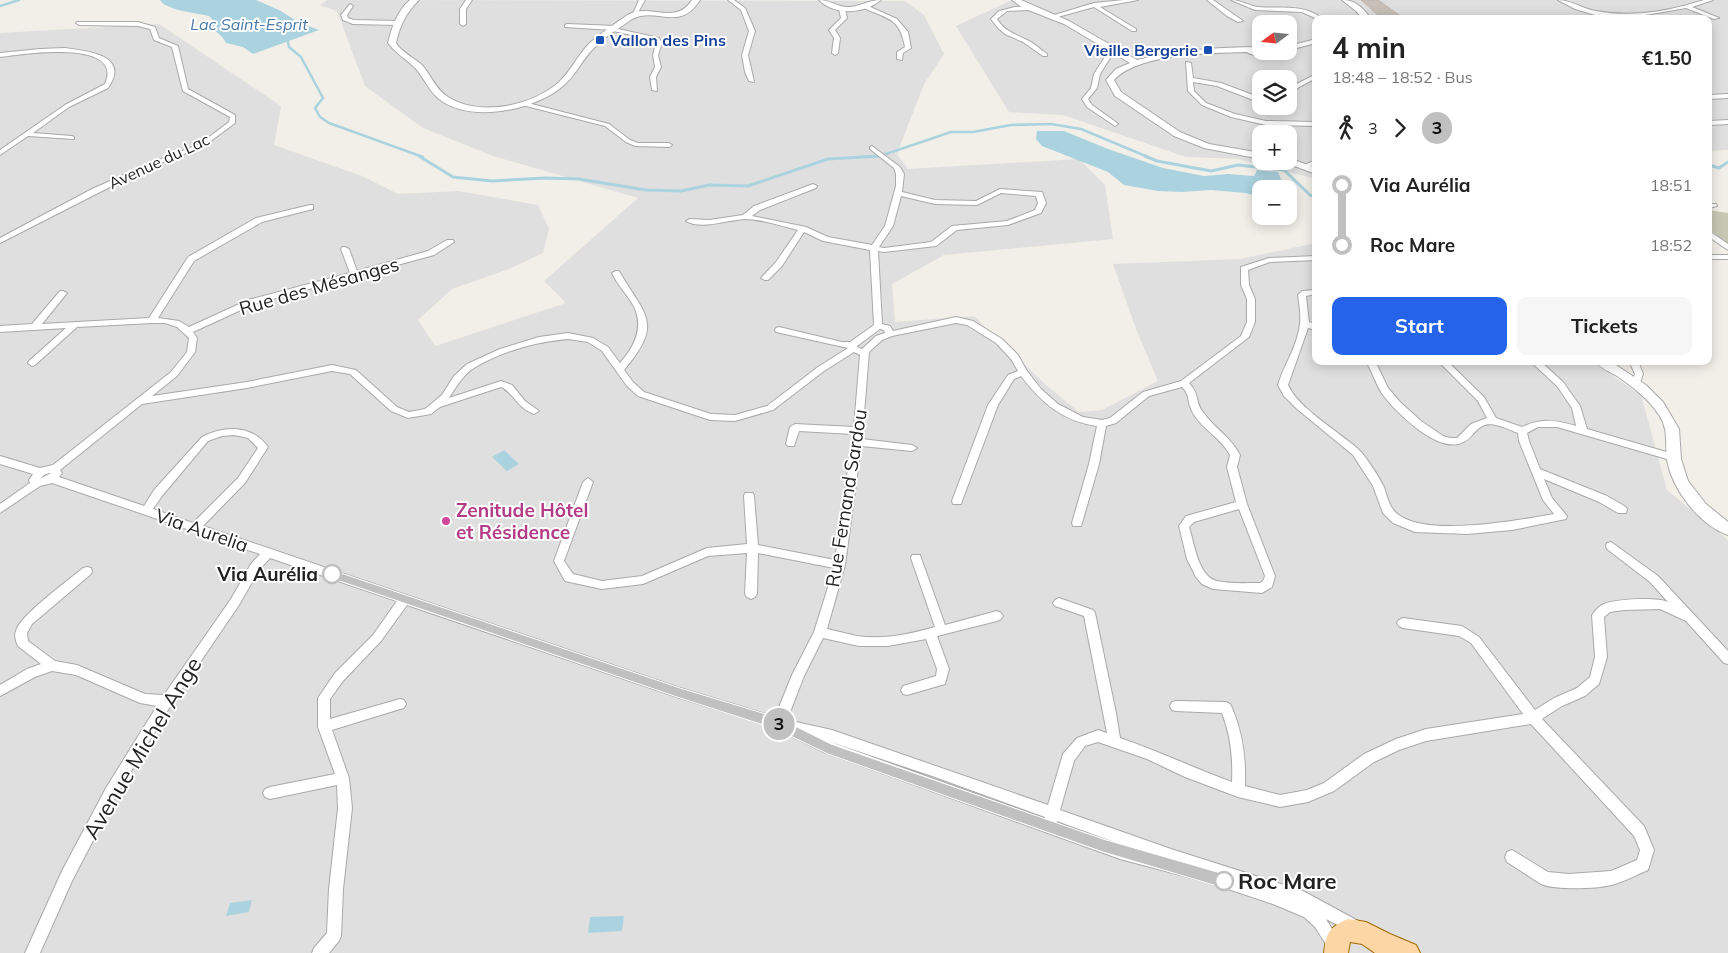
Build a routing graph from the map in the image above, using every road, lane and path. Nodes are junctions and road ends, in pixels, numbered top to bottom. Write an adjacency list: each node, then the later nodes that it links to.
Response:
1 (415, 0): 36 (street)
2 (469, 0): 37 (street)
3 (642, 0): 25 (street)
4 (696, 0): 25 (street)
5 (731, 0): 54 (street)
6 (823, 0): 23 (street)
7 (877, 0): 19 (street)
8 (1016, 0): 22 (street)
9 (1135, 0): 17 (street)
10 (1210, 0): 34 (street)
11 (1234, 0): 26 (street)
12 (1341, 0): 27 (street)
13 (1346, 0): 28 (street)
14 (1561, 0): 24 (street)
15 (1710, 0): 21 (street)
16 (1080, 3): 20 (street)
17 (1094, 5): 20 (street); 40 (street)
18 (350, 6): 36 (street)
19 (866, 7): 23 (street); 50 (street)
20 (1086, 7): 31 (street)
21 (1687, 7): 29 (street); 30 (street)
22 (1030, 8): 31 (street); 47 (street)
23 (842, 9): 46 (street)
24 (1598, 13): 29 (street)
25 (634, 15): 39 (street)
26 (1313, 15)
27 (1358, 15)
28 (1364, 15)
29 (1621, 15)
30 (1708, 15)
31 (1054, 16): 44 (street)
32 (1712, 16): 33 (street)
33 (1716, 18)
34 (1240, 21)
35 (79, 23): 82 (street, Avenue du Lac)
36 (398, 23): 60 (street)
37 (463, 24)
38 (567, 26): 39 (street)
39 (616, 29): 56 (street); 60 (street)
40 (1134, 30)
41 (1312, 44): 42 (street)
42 (1298, 47)
43 (1252, 50): 49 (street)
44 (1115, 52): 51 (street); 63 (street)
45 (1252, 52): 49 (street)
46 (835, 53)
47 (1045, 55)
48 (0, 56): 65 (street)
49 (1182, 57): 51 (street); 53 (street)
50 (900, 59)
51 (1136, 66): 70 (street)
52 (1312, 78): 55 (street)
53 (1191, 80): 59 (street); 64 (street)
54 (752, 81)
55 (1297, 86)
56 (655, 90)
57 (1728, 96): 58 (street)
58 (1712, 97)
59 (1252, 98)
60 (524, 104): 67 (street)
61 (1728, 122): 62 (street)
62 (1712, 123)
63 (1115, 124)
64 (1312, 124)
65 (26, 134): 66 (street); 69 (street)
66 (72, 138)
67 (670, 145)
68 (872, 148): 76 (street)
69 (0, 153)
70 (1252, 154)
71 (1312, 163): 73 (street)
72 (1297, 164): 73 (street)
73 (1304, 166): 74 (street)
74 (1312, 169)
75 (813, 186): 78 (street)
76 (898, 193): 84 (street); 84 (street)
77 (310, 207): 95 (street)
78 (745, 217): 79 (street); 80 (street)
79 (690, 221)
80 (803, 229): 84 (street); 92 (street)
81 (1712, 235): 85 (street)
82 (0, 241)
83 (450, 242): 91 (street, Rue des Mésanges)
84 (874, 248): 98 (street)
85 (1728, 248)
86 (345, 249): 91 (street)
87 (1712, 257): 88 (street)
88 (1728, 257)
89 (1312, 260): 115 (street)
90 (616, 273): 113 (street)
91 (354, 274): 102 (street, Rue des Mésanges)
92 (765, 278)
93 (1312, 292): 96 (street)
94 (63, 293): 100 (street)
95 (152, 320): 97 (street); 102 (street)
96 (1305, 324): 99 (street); 129 (street)
97 (73, 326): 100 (street); 107 (street)
98 (878, 326): 104 (street); 105 (street)
99 (1312, 327)
100 (34, 328): 101 (street)
101 (0, 329)
102 (189, 330): 117 (street)
103 (779, 330): 105 (street)
104 (890, 334): 106 (street); 114 (street)
105 (852, 347): 106 (street); 113 (street)
106 (865, 351): 124 (street, Rue Fernand Sardou)
107 (32, 363)
108 (1372, 365): 120 (street)
109 (1446, 365): 120 (street)
110 (1539, 365): 122 (street)
111 (1607, 365): 116 (street)
112 (1635, 365): 116 (street)
113 (620, 369): 118 (street)
114 (1023, 372): 121 (street); 134 (street)
115 (1184, 383): 121 (street); 135 (street)
116 (1636, 384): 127 (street)
117 (142, 401): 118 (street); 130 (street)
118 (437, 404): 119 (street)
119 (534, 411)
120 (1493, 420): 123 (street)
121 (1102, 423): 139 (street)
122 (1582, 430): 123 (street); 127 (street)
123 (1522, 431): 129 (street)
124 (857, 436): 125 (street); 126 (street); 146 (street, Rue Fernand Sardou)
125 (791, 444)
126 (912, 448)
127 (1674, 457): 141 (street)
128 (0, 460): 131 (street)
129 (1536, 471): 137 (street)
130 (54, 474): 131 (street); 138 (street, Via Aurelia)
131 (38, 478): 136 (street)
132 (588, 482): 143 (street)
133 (749, 496): 143 (street)
134 (957, 501)
135 (1242, 504): 135 (street)
136 (0, 510)
137 (1622, 510)
138 (147, 511): 140 (street, Via Aurelia); 140 (street)
139 (1077, 523)
140 (195, 528): 144 (street, Via Aurelia)
141 (1728, 530)
142 (1611, 546): 150 (street)
143 (753, 548): 146 (street); 148 (street)
144 (268, 553): 149 (street, Via Aurelia); 160 (street, Avenue Michel Ange)
145 (916, 558): 154 (street)
146 (840, 565): 155 (street, Rue Fernand Sardou)
147 (87, 571): 157 (street)
148 (751, 594)
149 (405, 599): 164 (street, Via Aurelia); 165 (street)
150 (1664, 599): 156 (street); 163 (street)
151 (1059, 603): 166 (street)
152 (998, 616): 154 (street)
153 (1403, 623): 163 (street)
154 (936, 631): 155 (street); 158 (street)
155 (820, 632): 164 (street, Rue Fernand Sardou)
156 (1728, 659)
157 (52, 666): 159 (street); 160 (street)
158 (907, 690)
159 (0, 691)
160 (167, 701): 175 (street, Avenue Michel Ange)
161 (400, 704): 165 (street)
162 (1176, 706): 168 (street)
163 (1533, 718): 168 (street); 171 (street)
164 (779, 724): 170 (street, Via Aurelia)
165 (324, 727): 167 (street)
166 (1114, 742): 168 (street); 170 (street)
167 (343, 778): 169 (street); 176 (street)
168 (1238, 791)
169 (270, 793)
170 (1052, 821): 172 (street, Via Aurelia); 174 (street, Via Aurelia)
171 (1512, 857)
172 (1358, 930): 173 (main road); 174 (main road)
173 (1388, 949): 177 (main road)
174 (1335, 950)
175 (32, 953)
176 (319, 953)
177 (1408, 953)

